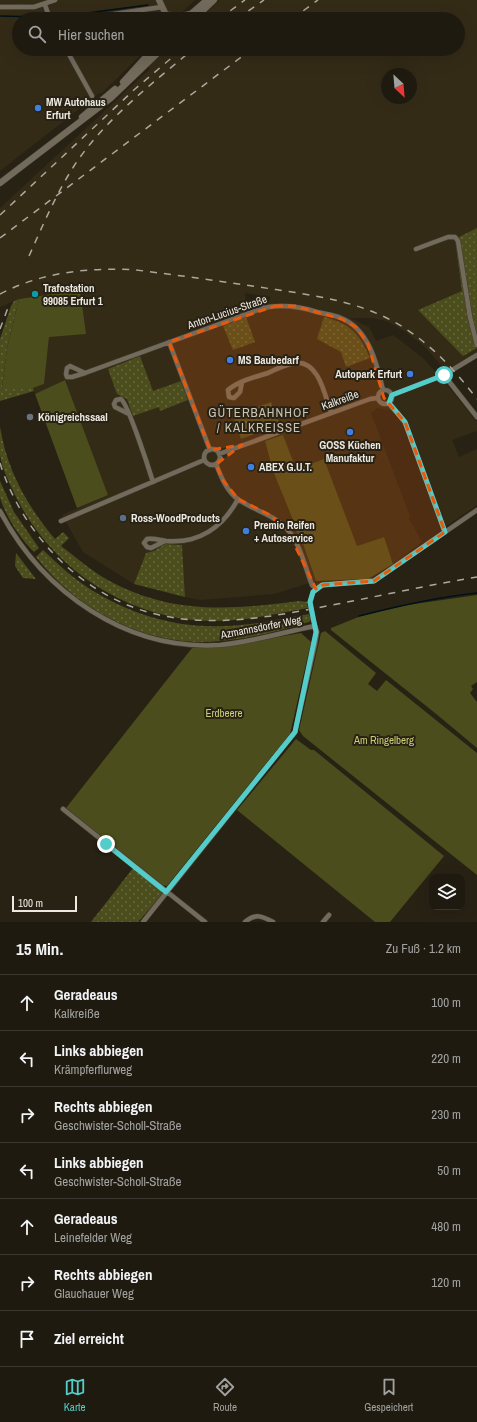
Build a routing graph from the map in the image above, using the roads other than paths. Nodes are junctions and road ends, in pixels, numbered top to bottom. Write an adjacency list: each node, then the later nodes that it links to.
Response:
1 (55, 0): 5 (street)
2 (159, 0): 7 (main road)
3 (207, 0): 11 (main road)
4 (214, 0): 12 (main road)
5 (45, 4): 6 (street); 8 (street)
6 (0, 7)
7 (162, 7): 9 (street); 10 (main road)
8 (48, 12)
9 (134, 12)
10 (165, 12)
11 (196, 12)
12 (198, 12)
13 (70, 56): 16 (street)
14 (146, 56): 17 (main road)
15 (155, 56): 18 (main road)
16 (92, 96)
17 (0, 178)
18 (0, 183)
19 (416, 249): 21 (street)
20 (169, 342): 23 (street, Anton-Lucius-Straße); 26 (street, Anton-Lucius-Straße); 33 (street)
21 (477, 345)
22 (477, 355): 24 (street)
23 (85, 373)
24 (444, 375): 27 (street); 32 (street)
25 (242, 382): 30 (street)
26 (383, 390): 27 (street); 28 (street)
27 (392, 395): 29 (street)
28 (377, 398): 29 (street); 30 (street, Kalkreiße)
29 (389, 403): 42 (street)
30 (331, 413): 34 (street, Kalkreiße)
31 (129, 414): 37 (street)
32 (477, 417)
33 (210, 450): 34 (street); 35 (street)
34 (219, 454): 36 (street)
35 (204, 460): 36 (street); 37 (street)
36 (216, 464): 38 (street)
37 (153, 482): 41 (street)
38 (238, 500): 43 (street); 44 (street)
39 (477, 510): 42 (street)
40 (0, 511): 45 (street, Azmannsdorfer Weg)
41 (61, 521)
42 (445, 532): 44 (street)
43 (165, 541)
44 (316, 589): 45 (street, bridge)
45 (315, 626): 47 (street)
46 (63, 809): 47 (street)
47 (166, 892): 49 (street); 50 (street)
48 (329, 915): 53 (street)
49 (143, 922)
50 (205, 922)
51 (245, 922): 52 (street)
52 (272, 922)
53 (324, 922)

